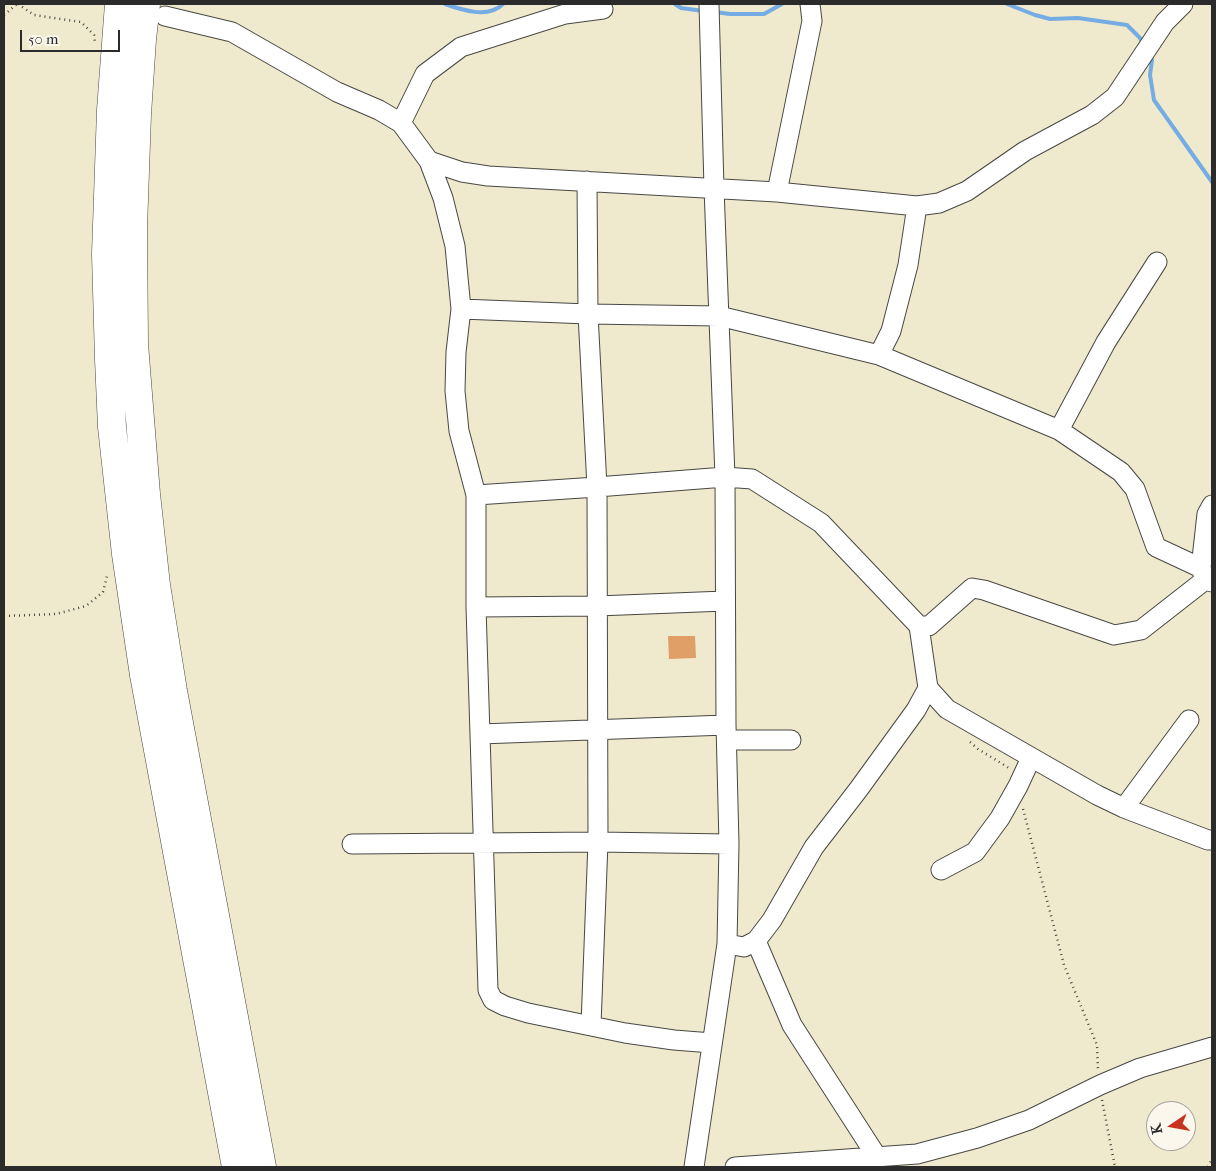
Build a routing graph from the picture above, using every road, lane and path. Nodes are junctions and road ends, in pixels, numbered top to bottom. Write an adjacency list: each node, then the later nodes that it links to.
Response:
1 (17, 4): 8 (path)
2 (119, 4): 56 (highway)
3 (709, 4): 12 (street)
4 (1183, 4): 14 (street)
5 (604, 9): 9 (street)
6 (155, 10): 9 (street); 57 (highway)
7 (811, 13): 13 (street)
8 (4, 14)
9 (400, 123): 10 (street)
10 (429, 161): 11 (street); 16 (street)
11 (587, 181): 12 (street); 17 (street)
12 (714, 188): 13 (street); 18 (street)
13 (777, 192): 14 (street)
14 (917, 206): 19 (street)
15 (1157, 262): 20 (street)
16 (461, 309): 17 (street); 23 (street)
17 (588, 314): 18 (street); 22 (street)
18 (719, 316): 19 (street); 21 (street)
19 (879, 355): 20 (street)
20 (1059, 430): 26 (street)
21 (725, 477): 22 (street); 27 (street); 31 (street)
22 (597, 487): 23 (street); 28 (street)
23 (476, 494): 29 (street)
24 (1212, 505): 26 (street)
25 (107, 576): 30 (path)
26 (1206, 577): 31 (street)
27 (725, 601): 28 (street); 35 (street)
28 (597, 606): 29 (street); 34 (street)
29 (476, 607): 36 (street)
30 (4, 616)
31 (919, 626): 32 (street)
32 (928, 688): 39 (street); 48 (street)
33 (1189, 720): 41 (street)
34 (597, 730): 35 (street); 36 (street); 43 (street)
35 (726, 732): 38 (street); 46 (street)
36 (480, 734): 44 (street)
37 (965, 737): 40 (path)
38 (791, 740)
39 (1031, 758): 40 (street); 41 (street)
40 (1018, 786): 47 (street); 53 (path)
41 (1124, 808): 42 (street)
42 (1212, 840)
43 (598, 842): 44 (street); 46 (street); 50 (street)
44 (483, 843): 45 (street); 50 (street)
45 (352, 844)
46 (729, 844): 49 (street)
47 (941, 870)
48 (756, 941): 49 (street); 54 (street)
49 (727, 944): 51 (street)
50 (590, 1025): 51 (street)
51 (712, 1044): 58 (street)
52 (1212, 1047): 53 (street)
53 (1100, 1085): 54 (street); 60 (path)
54 (878, 1157): 59 (street)
55 (1212, 1158): 61 (path)
56 (236, 1167)
57 (262, 1167)
58 (694, 1167)
59 (735, 1167)
60 (1115, 1167)
61 (1208, 1167)

